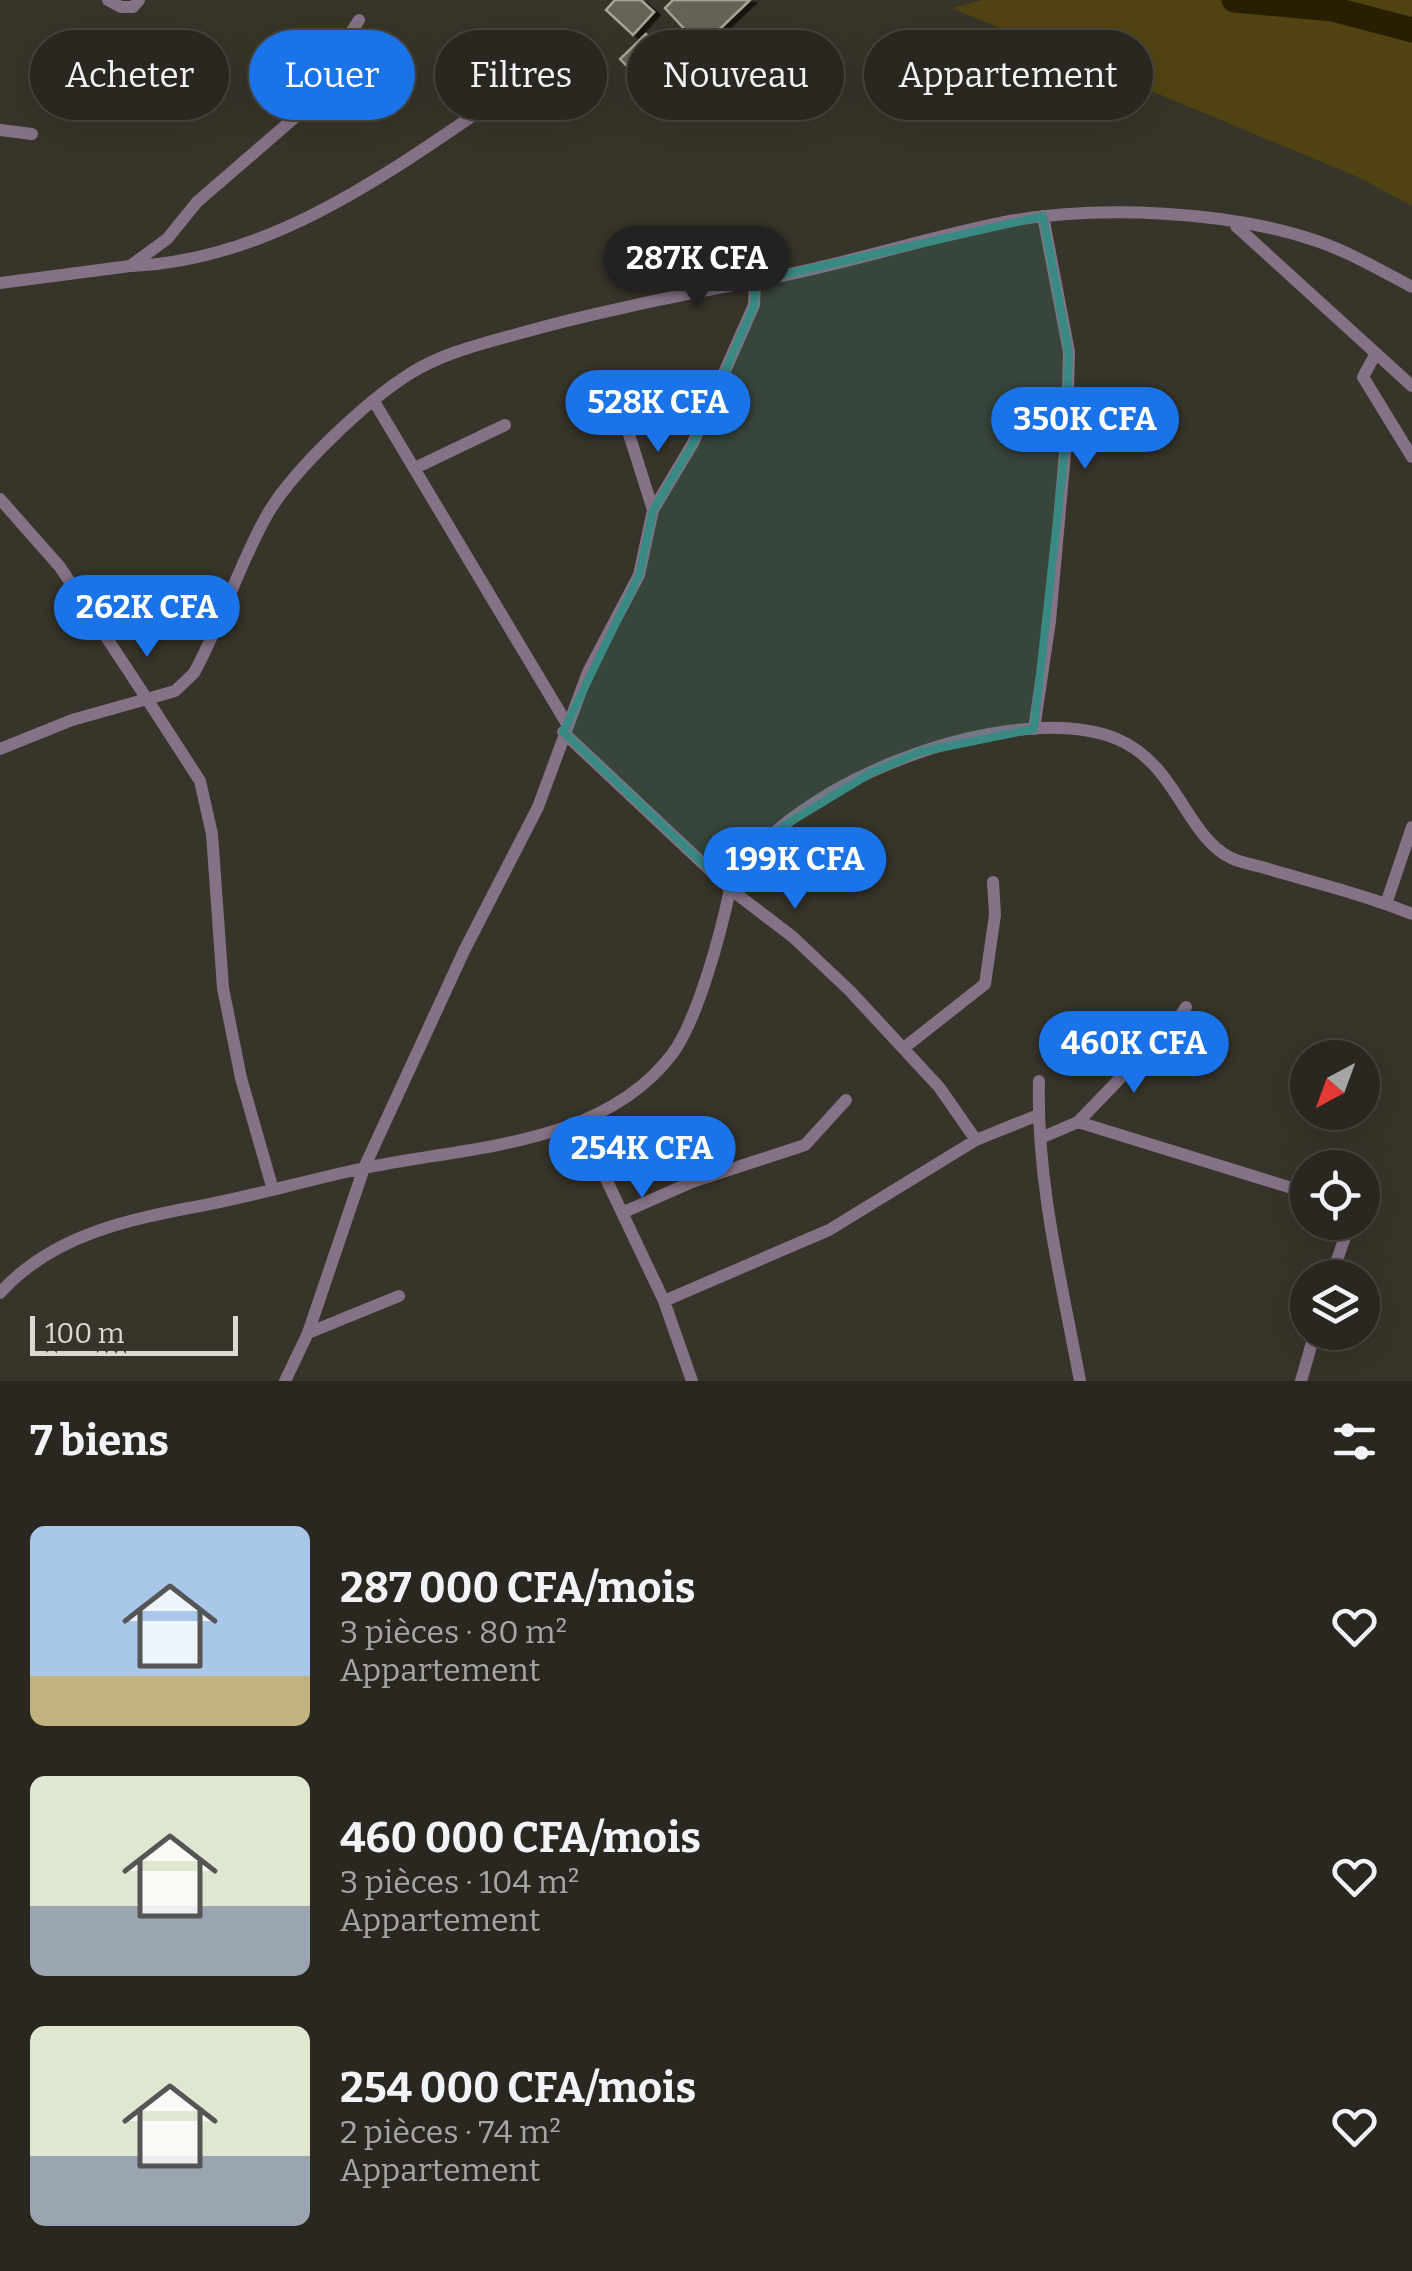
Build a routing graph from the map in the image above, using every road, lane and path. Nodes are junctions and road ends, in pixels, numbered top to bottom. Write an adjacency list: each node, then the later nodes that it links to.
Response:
1 (108, 0): 2 (street)
2 (139, 0)
3 (360, 20): 9 (street)
4 (462, 120): 9 (street)
5 (0, 130): 6 (street)
6 (32, 134)
7 (1043, 216): 8 (street); 11 (street); 24 (street)
8 (1235, 225): 12 (street); 13 (street)
9 (130, 266): 10 (street)
10 (0, 282)
11 (755, 282): 15 (street); 21 (street)
12 (1412, 287)
13 (1376, 353): 14 (street); 18 (street)
14 (1412, 386)
15 (375, 403): 19 (street); 22 (street)
16 (622, 412): 21 (street)
17 (505, 425): 19 (street)
18 (1412, 457)
19 (416, 467): 23 (street)
20 (0, 498): 22 (street)
21 (653, 510): 23 (street)
22 (147, 699): 25 (street); 42 (street)
23 (565, 728): 28 (street); 40 (street)
24 (1034, 729): 28 (street); 29 (street)
25 (0, 749)
26 (1412, 827): 29 (street)
27 (993, 882): 32 (street)
28 (730, 889): 32 (street); 36 (street)
29 (1386, 904): 30 (street)
30 (1412, 914)
31 (1186, 1006): 37 (street)
32 (905, 1047): 39 (street)
33 (1038, 1081): 35 (street)
34 (846, 1100): 43 (street)
35 (1038, 1114): 38 (street); 39 (street)
36 (578, 1122): 40 (street); 43 (street)
37 (1078, 1122): 38 (street); 41 (street)
38 (1042, 1137): 51 (street)
39 (976, 1140): 46 (street)
40 (364, 1168): 42 (street); 47 (street)
41 (1290, 1187)
42 (273, 1190): 44 (street)
43 (624, 1212): 46 (street)
44 (0, 1293)
45 (398, 1296): 47 (street)
46 (664, 1301): 50 (street)
47 (308, 1333): 49 (street)
48 (1309, 1350): 52 (street)
49 (285, 1381)
50 (692, 1381)
51 (1080, 1381)
52 (1301, 1381)

